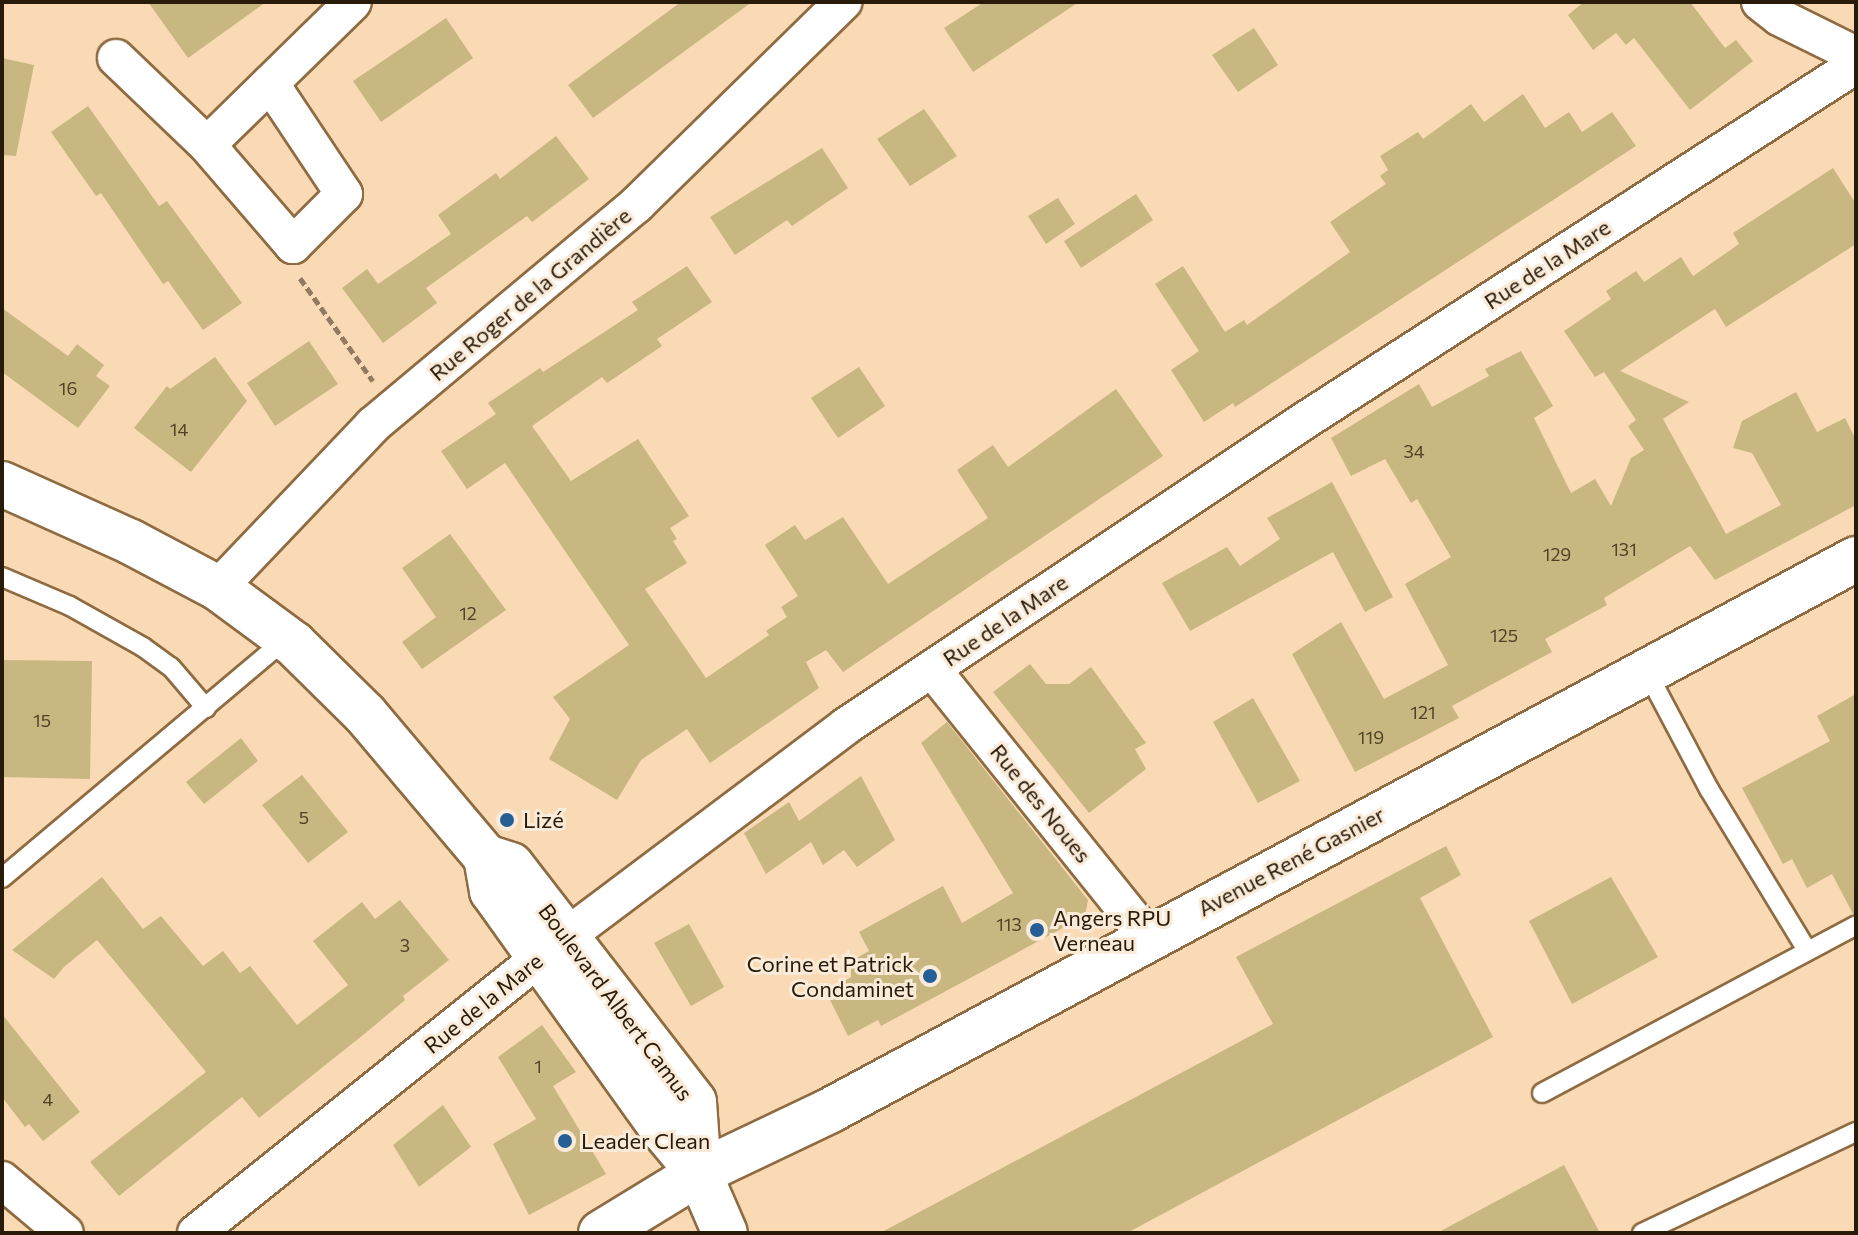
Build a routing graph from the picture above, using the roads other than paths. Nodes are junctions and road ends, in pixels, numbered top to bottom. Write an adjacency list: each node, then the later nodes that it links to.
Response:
1 (353, 2): 7 (street)
2 (843, 2): 12 (street, Rue Roger de la Grandière)
3 (1760, 2): 4 (street)
4 (1856, 55)
5 (116, 58): 8 (street)
6 (1856, 65): 14 (street, Rue de la Mare)
7 (270, 83): 8 (street); 8 (street)
8 (207, 145)
9 (2, 484): 12 (main road, Boulevard Albert Camus)
10 (1856, 559): 15 (main road, Avenue René Gasnier)
11 (2, 577): 16 (lane)
12 (218, 588): 13 (main road, Boulevard Albert Camus)
13 (286, 639): 16 (lane); 20 (main road, Boulevard Albert Camus)
14 (932, 669): 19 (street, Rue des Noues); 20 (street, Rue de la Mare)
15 (1647, 672): 19 (main road, Avenue René Gasnier); 21 (lane)
16 (206, 708): 17 (lane)
17 (2, 878)
18 (1856, 925): 21 (lane)
19 (1148, 938): 24 (main road, Avenue René Gasnier)
20 (555, 946): 24 (main road, Boulevard Albert Camus); 28 (street, Rue de la Mare)
21 (1807, 950): 22 (lane)
22 (1542, 1093)
23 (1856, 1132): 26 (lane)
24 (699, 1173): 29 (main road, Avenue René Gasnier); 30 (main road, Boulevard Albert Camus)
25 (2, 1180): 27 (street)
26 (1668, 1227): 31 (lane)
27 (65, 1233)
28 (196, 1233)
29 (601, 1233)
30 (725, 1233)
31 (1642, 1233)

